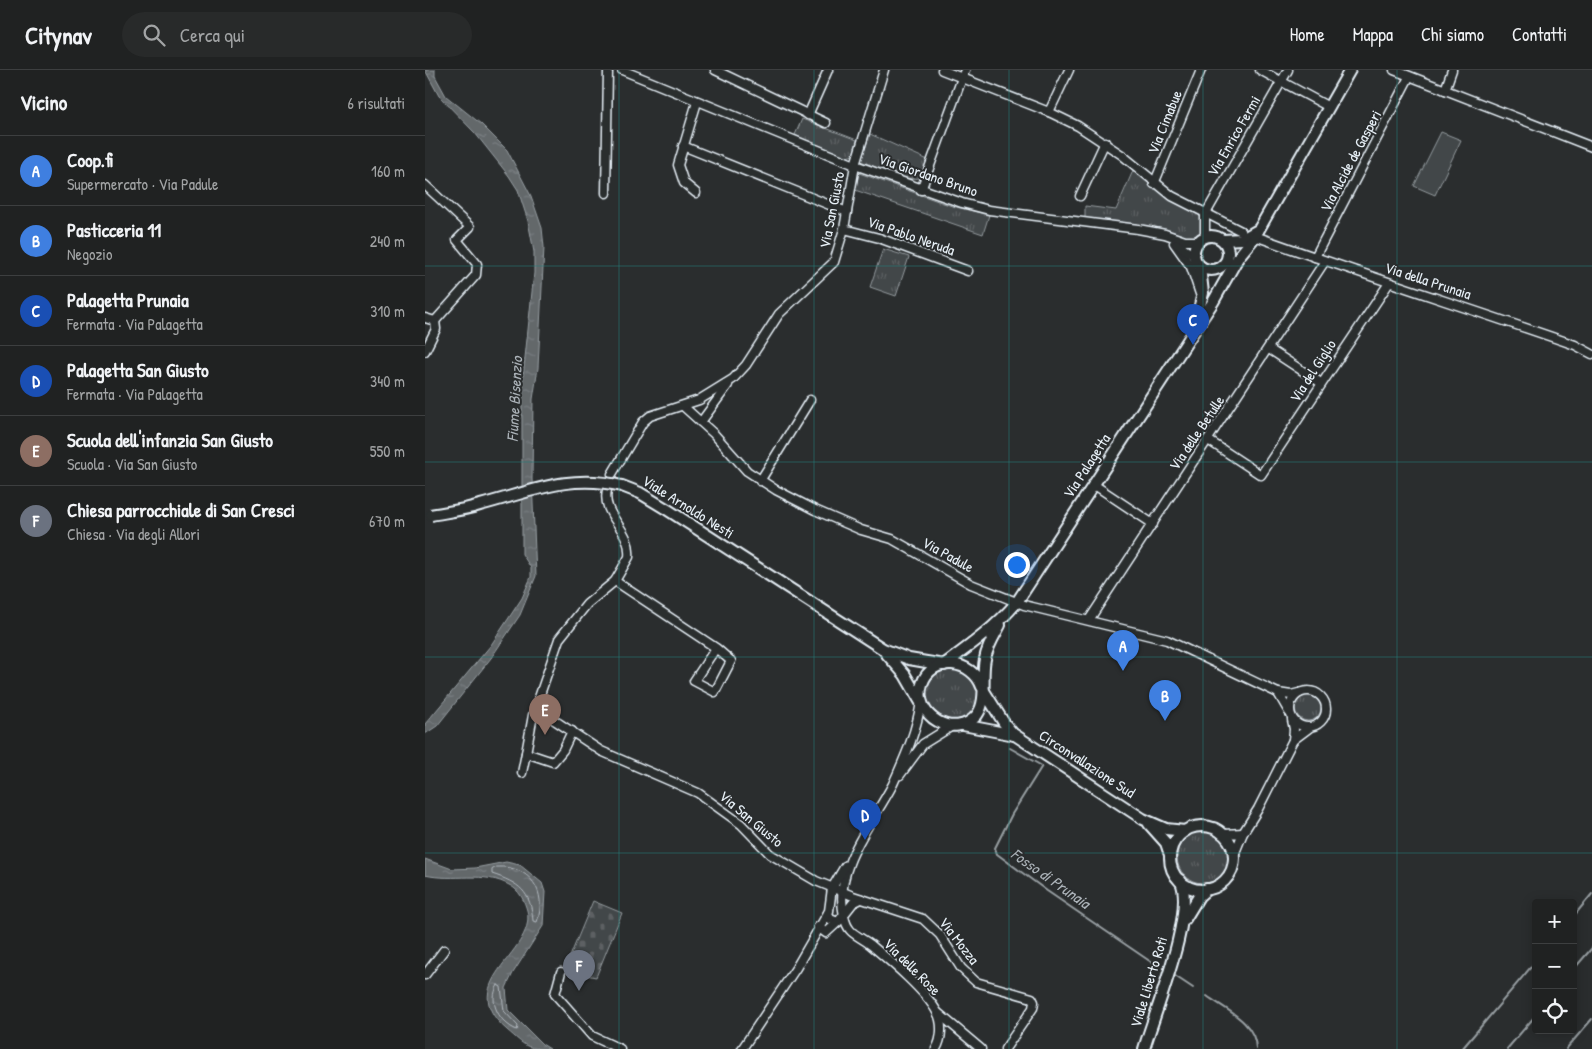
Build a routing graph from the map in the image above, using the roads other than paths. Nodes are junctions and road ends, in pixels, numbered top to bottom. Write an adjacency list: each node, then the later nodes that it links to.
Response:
1 (608, 70): 30 (street)
2 (622, 70): 18 (street, Via Giordano Bruno)
3 (715, 70): 21 (street)
4 (828, 70): 21 (street)
5 (884, 70): 26 (street, Via San Giusto)
6 (942, 70): 14 (street)
7 (1069, 70): 20 (street)
8 (1201, 70): 27 (street, Via Cimabue)
9 (1260, 70): 16 (street)
10 (1288, 70): 16 (street, Via Enrico Fermi)
11 (1350, 70): 19 (street, Via Palagetta)
12 (1394, 70): 15 (street)
13 (1452, 70): 17 (street)
14 (964, 74): 20 (street); 29 (street)
15 (1409, 77): 17 (street); 43 (street, Via Alcide de Gasperi)
16 (1282, 81): 19 (street); 34 (street, Via Enrico Fermi)
17 (1445, 90): 25 (street)
18 (697, 102): 24 (street); 26 (street, Via Giordano Bruno)
19 (1329, 107): 38 (street, Via Palagetta)
20 (1049, 112): 23 (street)
21 (808, 115): 22 (street)
22 (825, 123)
23 (1105, 142): 27 (street); 32 (street)
24 (683, 146): 31 (street); 33 (street)
25 (1592, 147)
26 (855, 165): 29 (street, Via Giordano Bruno); 33 (street, Via San Giusto)
27 (1154, 184): 34 (street)
28 (425, 185): 52 (street)
29 (921, 190): 37 (street, Via Giordano Bruno)
30 (606, 193)
31 (696, 193)
32 (1080, 196)
33 (847, 212): 35 (street, Via San Giusto)
34 (1205, 215): 36 (street); 39 (street)
35 (844, 228): 47 (street, Via Pablo Neruda); 57 (street, Via San Giusto)
36 (1241, 231)
37 (1160, 234): 39 (street, Via Giordano Bruno); 41 (street, Via Giordano Bruno)
38 (1255, 235): 40 (street); 43 (street, Via della Prunaia); 44 (street, Via Palagetta); 49 (street, Via Palagetta)
39 (1201, 239): 40 (street); 42 (street)
40 (1223, 240): 44 (street)
41 (1174, 243): 42 (street, Via Giordano Bruno); 50 (street, Via Giordano Bruno)
42 (1194, 256): 46 (street, Via Palagetta)
43 (1315, 257): 45 (street, Via della Prunaia)
44 (1226, 261): 46 (street); 49 (street)
45 (1325, 261): 48 (street, Via della Prunaia); 54 (street, Via delle Betulle)
46 (1200, 267): 50 (street, Via Palagetta)
47 (968, 271)
48 (1389, 283): 56 (street, Via della Prunaia); 58 (street, Via del Giglio)
49 (1222, 288): 53 (street, Via Palagetta)
50 (1202, 301): 53 (street, Via Palagetta)
51 (425, 318): 52 (street)
52 (435, 321): 55 (street)
53 (1194, 331): 65 (street, Via Palagetta)
54 (1269, 349): 58 (street); 62 (street, Via delle Betulle)
55 (425, 351)
56 (1592, 354)
57 (733, 380): 60 (street, Via San Giusto); 61 (street, Via San Giusto)
58 (1321, 383): 62 (street, Via del Giglio)
59 (811, 400): 64 (street)
60 (683, 406): 61 (street, Via Padule); 63 (street, Via San Giusto)
61 (701, 422): 64 (street, Via Padule)
62 (1208, 440): 68 (street, Via delle Betulle)
63 (612, 474)
64 (760, 481): 70 (street, Via Padule)
65 (1093, 484): 68 (street); 70 (street, Via Palagetta)
66 (607, 490): 69 (street)
67 (428, 515): 74 (street, Viale Arnoldo Nesti, bridge)
68 (1153, 524): 72 (street, Via delle Betulle)
69 (615, 581): 73 (street); 80 (street)
70 (1017, 602): 71 (street, Via Palagetta); 72 (street, Via Padule)
71 (1004, 617): 75 (street, Via Palagetta); 76 (street, Via Palagetta)
72 (1089, 620): 77 (street, Via Padule)
73 (716, 648): 73 (street)
74 (883, 649): 75 (street, Viale Arnoldo Nesti); 79 (street, Viale Arnoldo Nesti)
75 (944, 664): 76 (street); 79 (street, Via Palagetta)
76 (983, 688): 82 (street, Via Palagetta); 85 (street, Circonvallazione Sud)
77 (1278, 693): 78 (street); 81 (street)
78 (1299, 693): 81 (street); 83 (street)
79 (921, 702): 82 (street); 89 (street, Via Palagetta)
80 (536, 708): 84 (street, Via San Giusto); 87 (street)
81 (1290, 715): 83 (street); 86 (street)
82 (957, 725): 85 (street, Circonvallazione Sud); 89 (street, Via Palagetta)
83 (1309, 728): 86 (street)
84 (572, 731): 87 (street); 98 (street, Via San Giusto)
85 (1015, 735): 90 (street, Circonvallazione Sud)
86 (1293, 740): 92 (street)
87 (526, 752): 88 (street)
88 (522, 773)
89 (892, 784): 96 (street, Via Palagetta)
90 (1143, 818): 91 (street, Circonvallazione Sud); 95 (street, Circonvallazione Sud)
91 (1185, 831): 93 (street, Circonvallazione Sud); 95 (street)
92 (1243, 833): 93 (street); 94 (street)
93 (1224, 834): 94 (street)
94 (1234, 855): 99 (street)
95 (1171, 859): 97 (street, Circonvallazione Sud)
96 (849, 861): 98 (street, Via Palagetta); 100 (street, Via Palagetta)
97 (1178, 878): 99 (street); 105 (street, Viale Liberto Roti)
98 (832, 888): 100 (street, Via San Giusto); 102 (street)
99 (1208, 889): 105 (street, Viale Liberto Roti)
100 (842, 890): 101 (street, Via Mozza); 103 (street)
101 (861, 899): 103 (street); 115 (street, Via Mozza)
102 (828, 913): 104 (street); 106 (street)
103 (843, 914): 104 (street); 110 (street, Via delle Rose)
104 (838, 922): 106 (street)
105 (1182, 924): 116 (street, Viale Liberto Roti)
106 (818, 928): 112 (street)
107 (444, 950): 109 (street)
108 (561, 972): 111 (street)
109 (425, 975)
110 (937, 1012): 113 (street, Via delle Rose); 114 (street)
111 (619, 1049)
112 (742, 1049)
113 (936, 1049)
114 (981, 1049)
115 (1005, 1049)
116 (1144, 1049)

